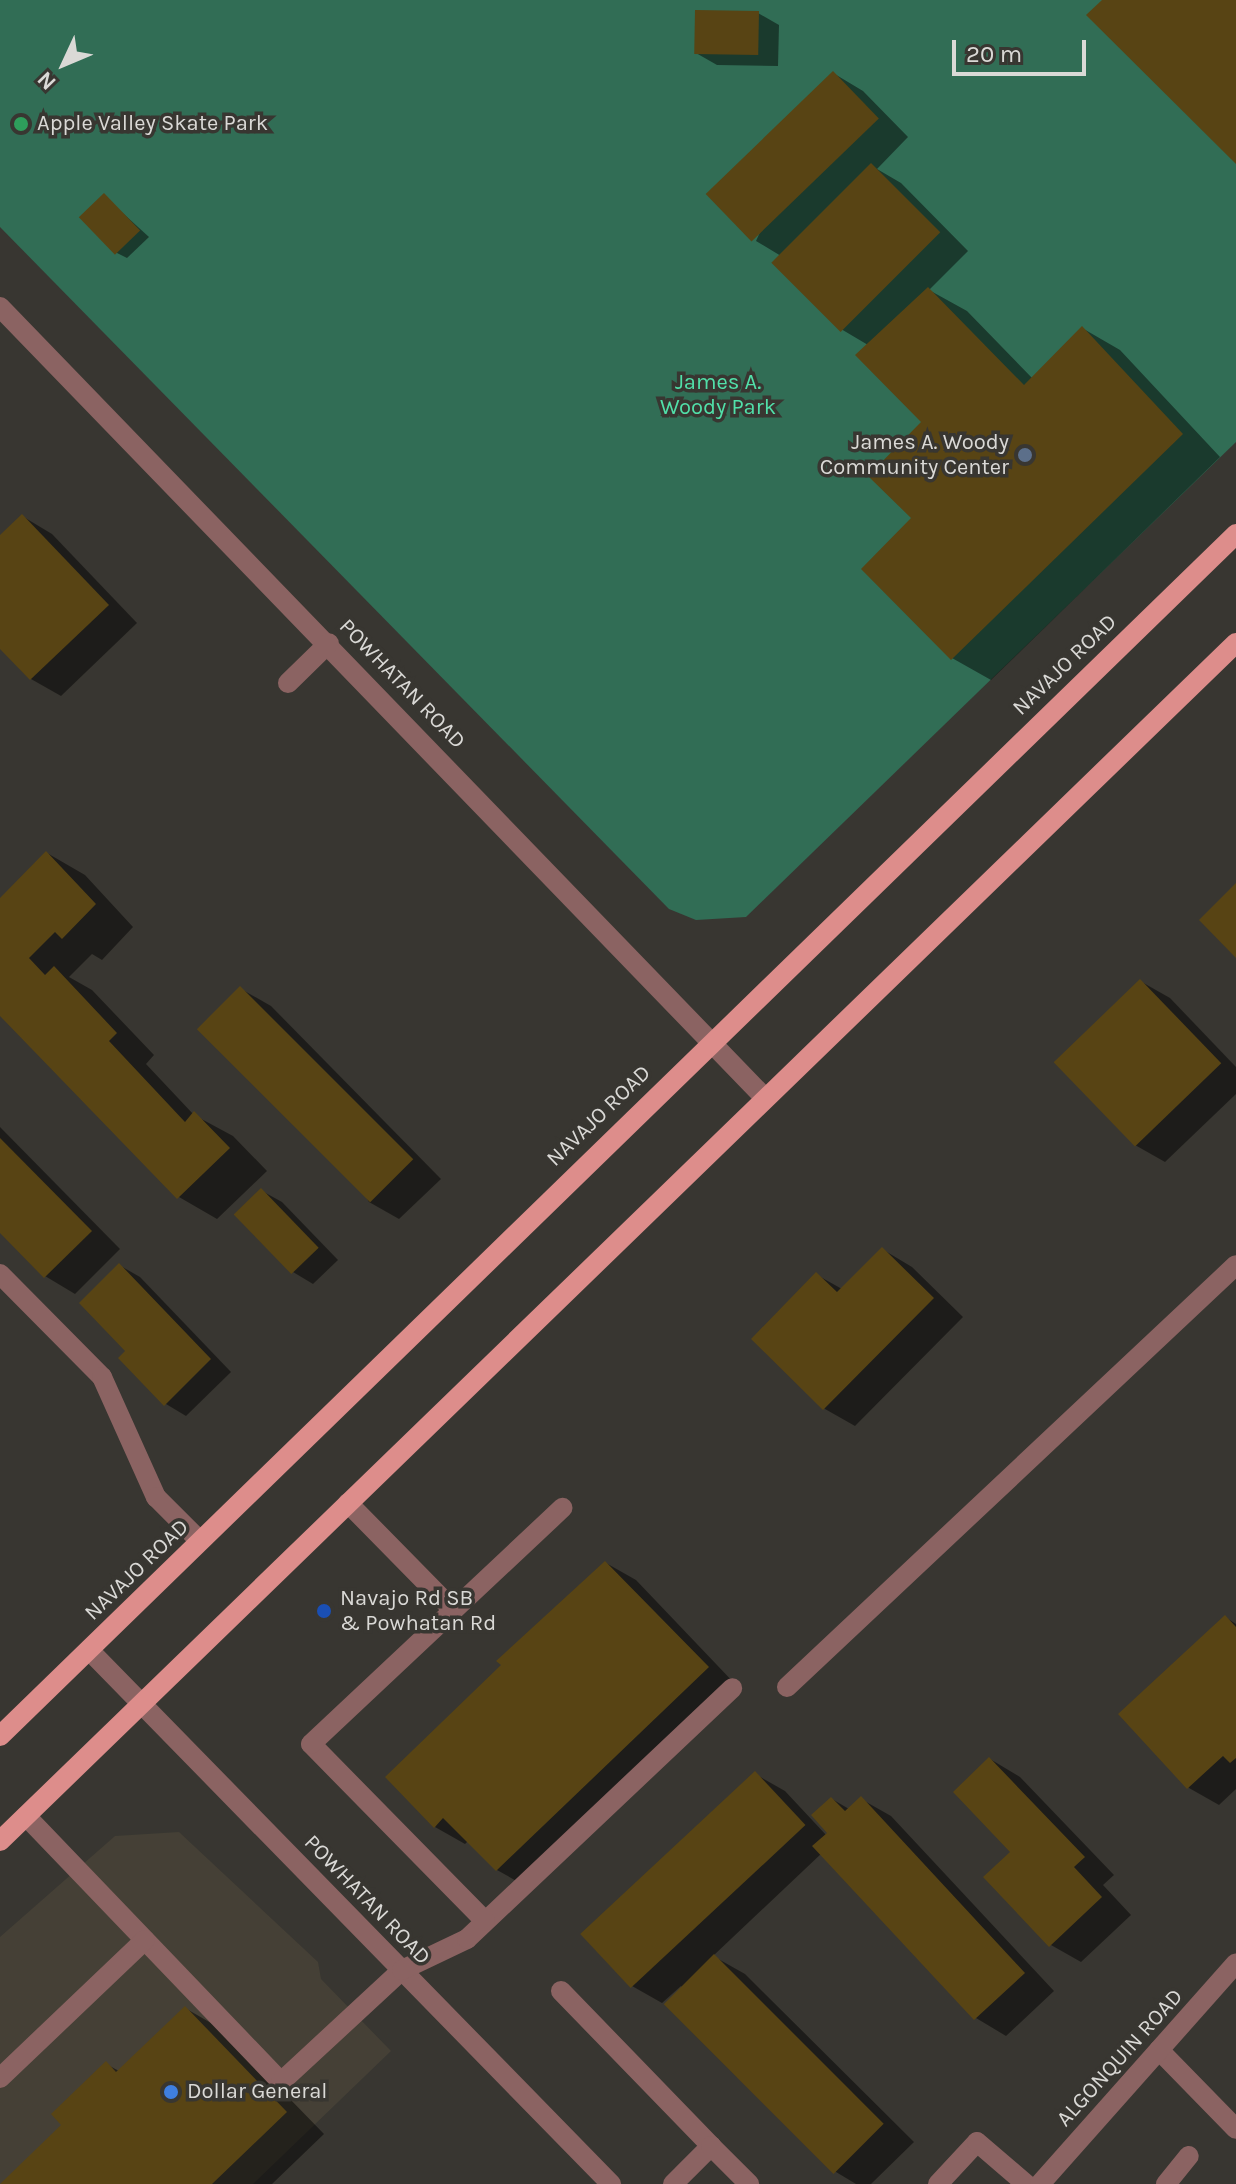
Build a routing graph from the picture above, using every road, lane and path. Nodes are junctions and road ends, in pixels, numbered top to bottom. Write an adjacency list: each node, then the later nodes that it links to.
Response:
1 (0, 307): 3 (street, POWHATAN ROAD)
2 (1236, 534): 6 (main road, NAVAJO ROAD)
3 (329, 643): 5 (street); 6 (street, POWHATAN ROAD)
4 (1236, 643): 7 (main road)
5 (288, 683)
6 (710, 1040): 7 (street, POWHATAN ROAD); 12 (main road, NAVAJO ROAD)
7 (765, 1098): 10 (main road)
8 (1236, 1265): 15 (street)
9 (0, 1274): 12 (street)
10 (348, 1503): 13 (street); 17 (main road)
11 (562, 1508): 13 (street)
12 (200, 1541): 14 (main road, NAVAJO ROAD)
13 (453, 1610): 21 (street)
14 (89, 1650): 17 (street, POWHATAN ROAD); 18 (main road, NAVAJO ROAD)
15 (787, 1687)
16 (732, 1688): 21 (street)
17 (143, 1704): 19 (main road); 24 (street, POWHATAN ROAD)
18 (0, 1736)
19 (26, 1816): 20 (main road); 22 (street)
20 (0, 1841)
21 (485, 1921): 24 (street)
22 (145, 1940): 24 (street); 27 (street)
23 (1236, 1963): 26 (street, ALGONQUIN ROAD)
24 (402, 1970): 31 (street, POWHATAN ROAD)
25 (561, 1991): 29 (street)
26 (1159, 2050): 28 (street); 36 (street, ALGONQUIN ROAD)
27 (0, 2078)
28 (1236, 2129)
29 (711, 2146): 32 (street); 33 (street)
30 (1189, 2156): 37 (street)
31 (611, 2184)
32 (673, 2184)
33 (749, 2184)
34 (938, 2184): 35 (street)
35 (1026, 2184)
36 (1040, 2184)
37 (1166, 2184)

